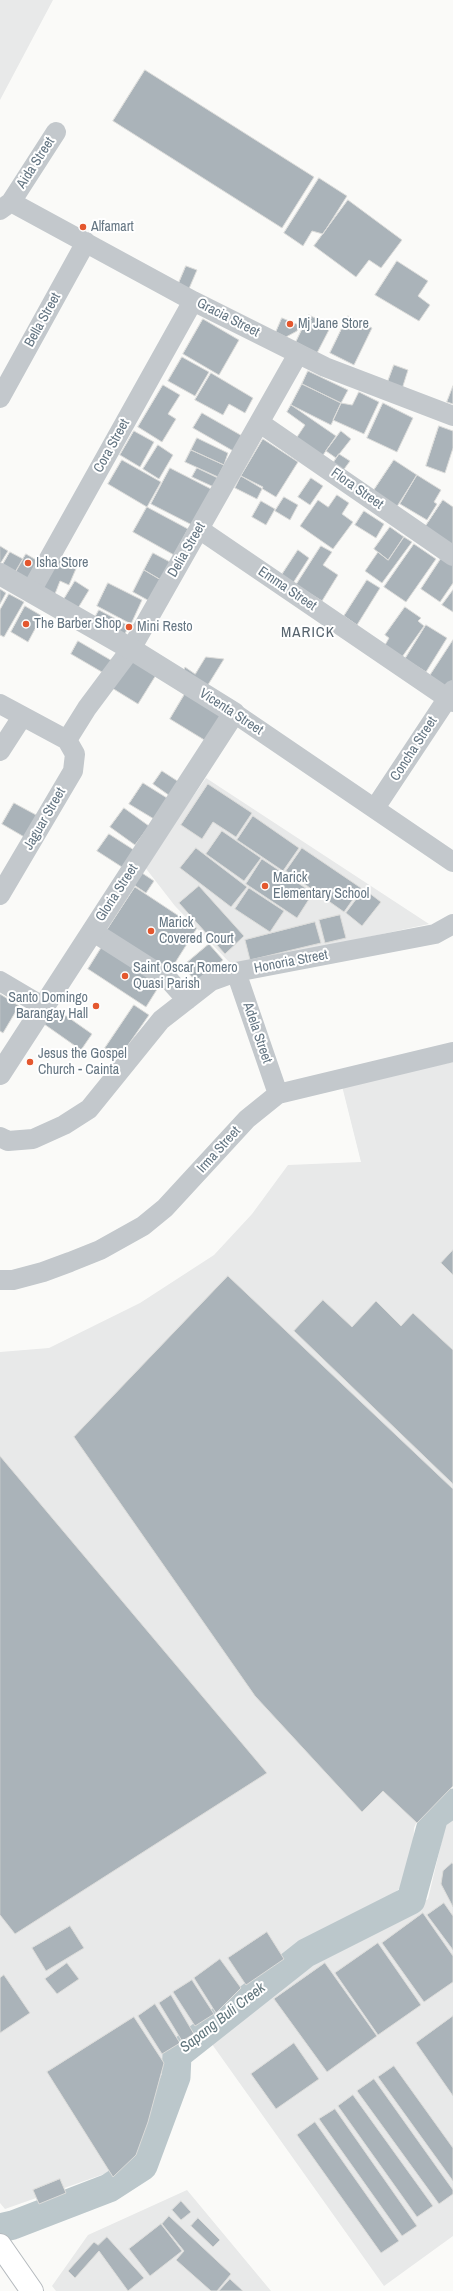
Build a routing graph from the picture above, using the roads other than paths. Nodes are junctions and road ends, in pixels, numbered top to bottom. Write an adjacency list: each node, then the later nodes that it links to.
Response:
1 (56, 132): 2 (street, Aida Street)
2 (6, 206): 3 (street, Gracia Street)
3 (86, 242): 4 (street, Gracia Street); 6 (street, Bella Street)
4 (193, 301): 5 (street, Gracia Street); 12 (street, Cora Street)
5 (298, 354): 7 (street, Gracia Street); 8 (street, Delia Street)
6 (0, 398)
7 (453, 416)
8 (260, 423): 9 (street, Delia Street); 10 (street, Flora Street)
9 (199, 529): 13 (street, Delia Street); 14 (street, Emma Street)
10 (453, 556)
11 (0, 574): 12 (street, Vicenta Street)
12 (31, 591): 13 (street, Vicenta Street)
13 (131, 649): 16 (street, Vicenta Street); 18 (street, Delia Street)
14 (451, 697): 20 (street, Concha Street)
15 (0, 704): 17 (street)
16 (234, 713): 20 (street, Vicenta Street); 24 (street, Gloria Street)
17 (22, 717): 18 (street); 19 (street)
18 (67, 740): 22 (street, Jaguar Street)
19 (0, 751)
20 (375, 808): 21 (street, Vicenta Street)
21 (453, 862)
22 (0, 895)
23 (453, 924): 25 (street, Honoria Street)
24 (92, 931): 27 (street); 28 (street, Gloria Street)
25 (236, 972): 27 (street, Honoria Street); 31 (street, Adela Street)
26 (0, 981): 28 (street)
27 (187, 1000): 32 (street, Honoria Street)
28 (44, 1007): 30 (street, Gloria Street)
29 (453, 1052): 31 (street, Irma Street)
30 (0, 1074)
31 (278, 1094): 33 (street, Irma Street)
32 (0, 1137)
33 (0, 1280)
34 (0, 2245): 35 (main road)
35 (32, 2291)

